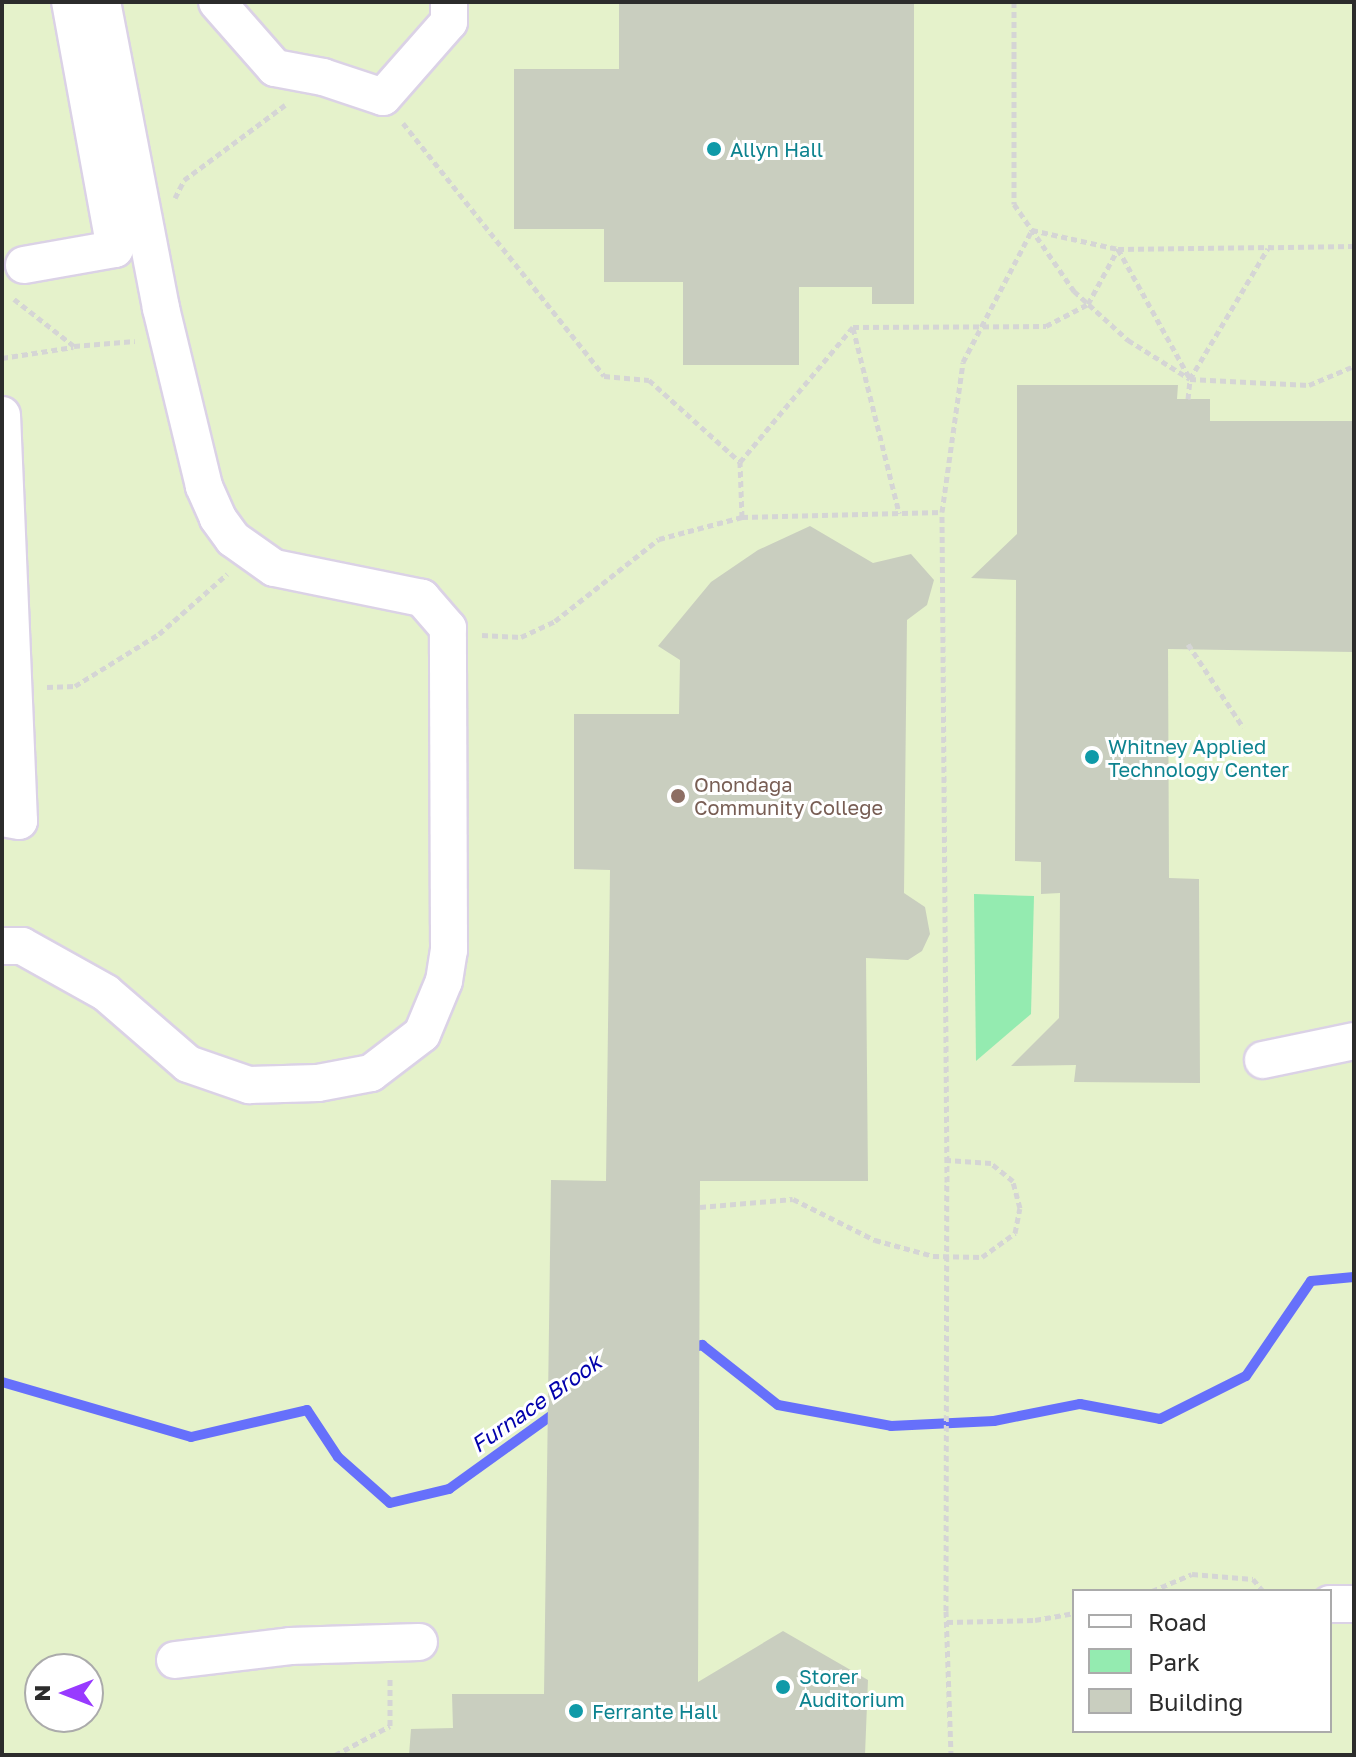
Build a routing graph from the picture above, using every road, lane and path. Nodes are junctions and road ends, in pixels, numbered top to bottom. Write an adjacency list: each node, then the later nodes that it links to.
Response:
1 (70, 2): 13 (lane)
2 (102, 2): 17 (lane)
3 (217, 2): 6 (lane)
4 (449, 2): 7 (lane)
5 (1014, 2): 9 (path)
6 (323, 77): 7 (lane); 8 (path)
7 (383, 97): 24 (path)
8 (171, 207)
9 (1032, 230): 12 (path); 14 (path); 16 (path)
10 (1354, 246): 11 (path)
11 (1269, 247): 12 (path); 21 (path)
12 (1118, 249): 14 (path); 21 (path)
13 (13, 277): 18 (path)
14 (1088, 304): 16 (path); 21 (path)
15 (853, 327): 16 (path); 24 (path); 26 (path)
16 (980, 329): 25 (path)
17 (168, 339): 18 (path); 28 (lane)
18 (74, 346): 19 (path)
19 (2, 358)
20 (1354, 366): 21 (path)
21 (1190, 379): 22 (path)
22 (1188, 399)
23 (2, 415): 31 (lane)
24 (740, 462): 27 (path)
25 (942, 512): 26 (path); 38 (path)
26 (899, 513): 27 (path)
27 (742, 517): 29 (path)
28 (251, 554): 31 (path); 35 (lane)
29 (475, 634)
30 (1188, 644): 32 (path)
31 (14, 687): 33 (lane)
32 (1243, 727)
33 (10, 753): 34 (lane)
34 (2, 818)
35 (2, 946)
36 (1354, 1041): 37 (lane)
37 (1263, 1060)
38 (947, 1160): 39 (path); 45 (path, bridge)
39 (700, 1207)
40 (1157, 1589): 41 (path)
41 (1261, 1589)
42 (1332, 1604): 43 (lane)
43 (1354, 1604)
44 (1072, 1613): 45 (path)
45 (947, 1622): 49 (path)
46 (404, 1642): 47 (lane); 48 (path)
47 (175, 1660)
48 (335, 1755)
49 (951, 1755)

